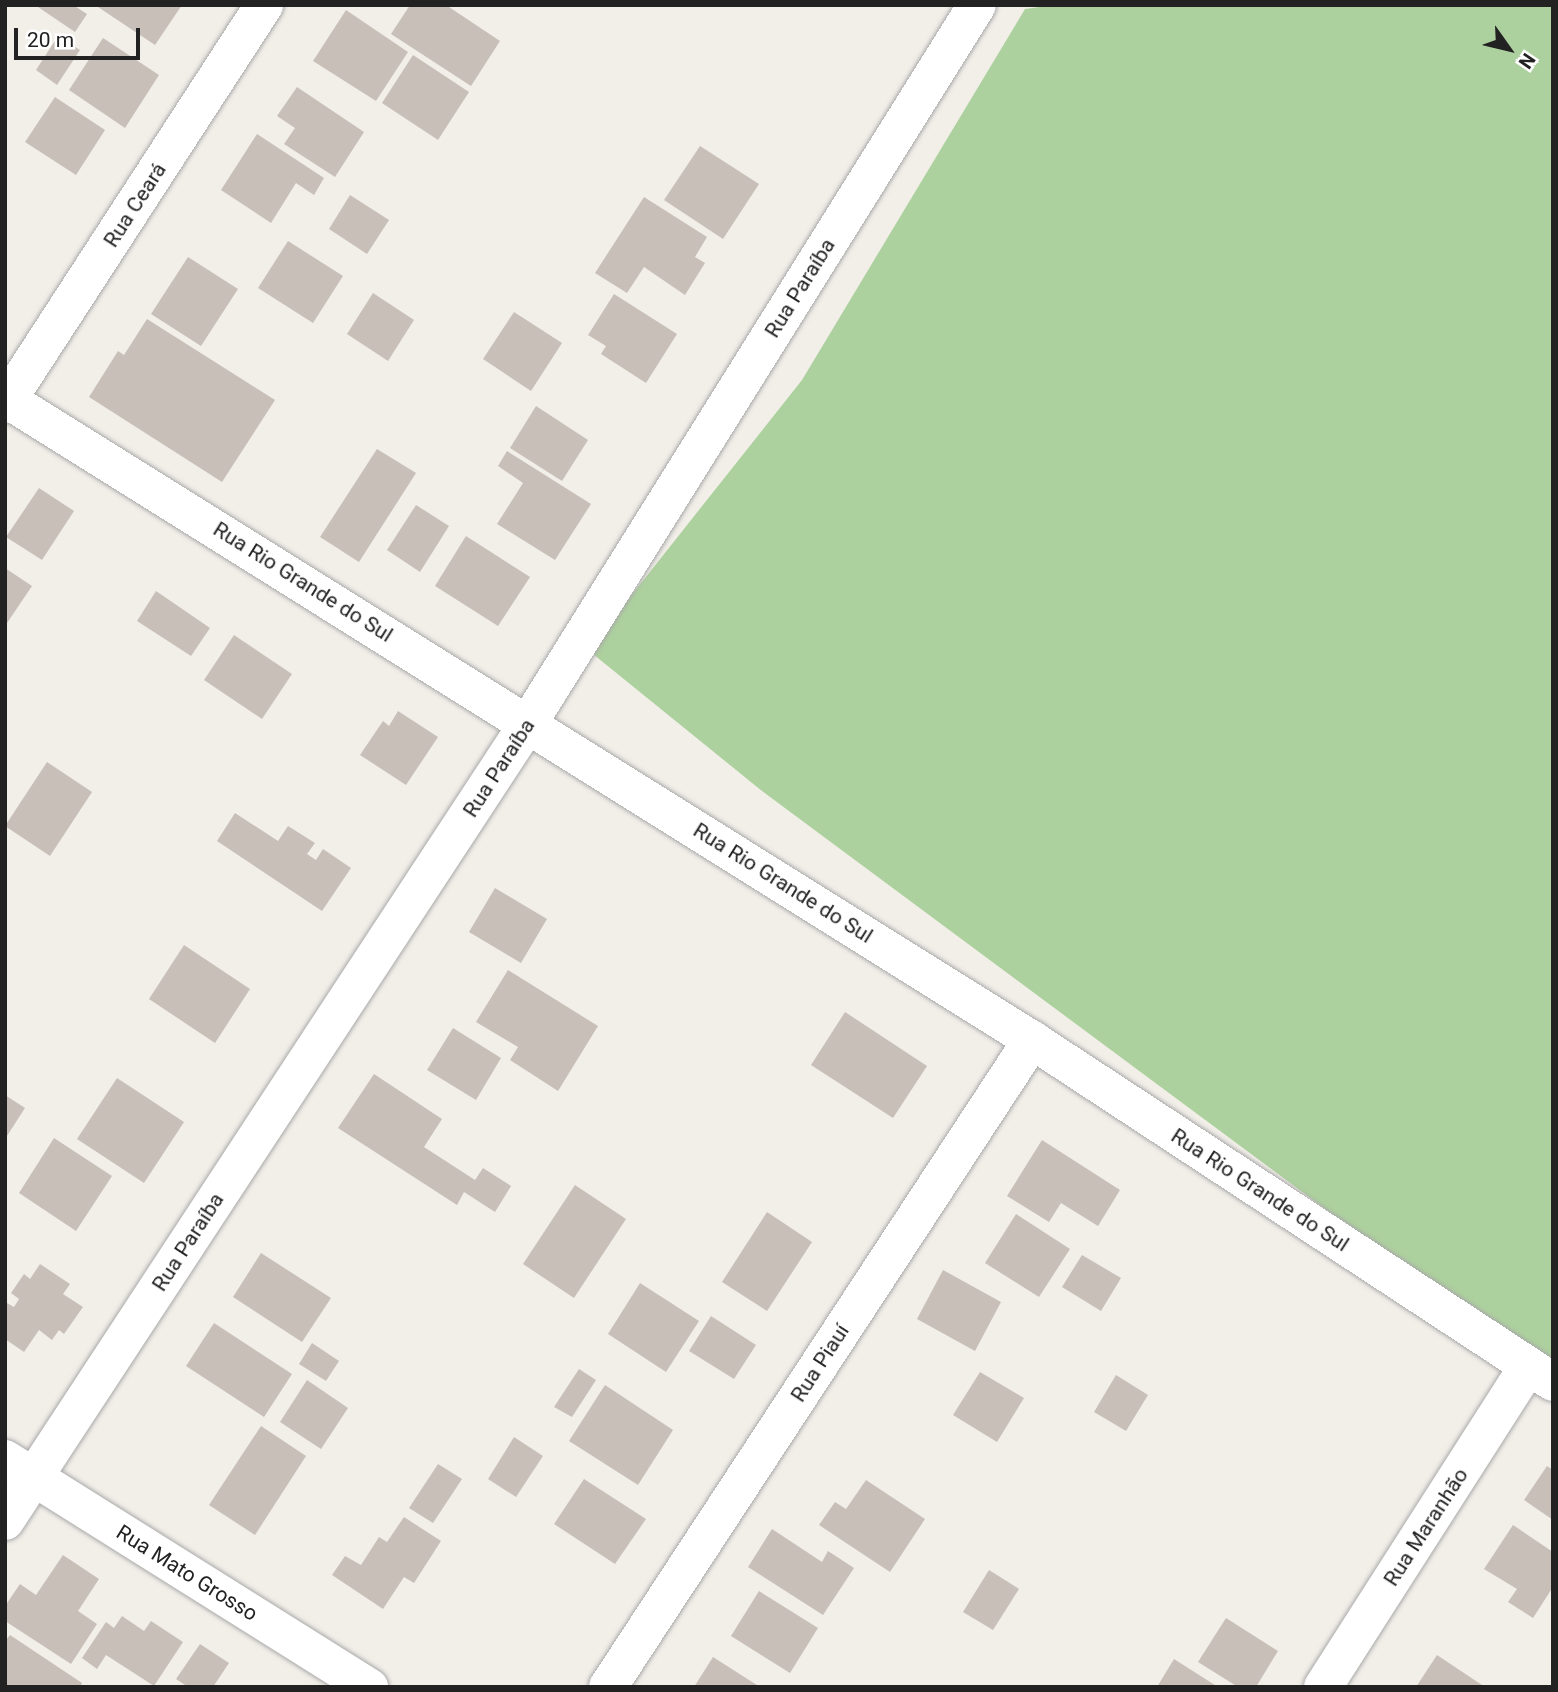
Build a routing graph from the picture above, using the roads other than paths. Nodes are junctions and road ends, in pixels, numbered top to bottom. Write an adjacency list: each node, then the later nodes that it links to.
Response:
1 (264, 5): 3 (street, Rua Ceará)
2 (977, 5): 4 (street, Rua Paraíba)
3 (6, 401): 4 (street, Rua Rio Grande do Sul)
4 (528, 722): 5 (street, Rua Rio Grande do Sul); 7 (street, Rua Paraíba)
5 (1032, 1040): 6 (street, Rua Rio Grande do Sul); 10 (street, Rua Piauí)
6 (1541, 1374): 11 (street, Rua Maranhão)
7 (20, 1469): 8 (street, Rua Paraíba); 9 (street, Rua Mato Grosso)
8 (5, 1521)
9 (369, 1687)
10 (608, 1687)
11 (1323, 1687)

